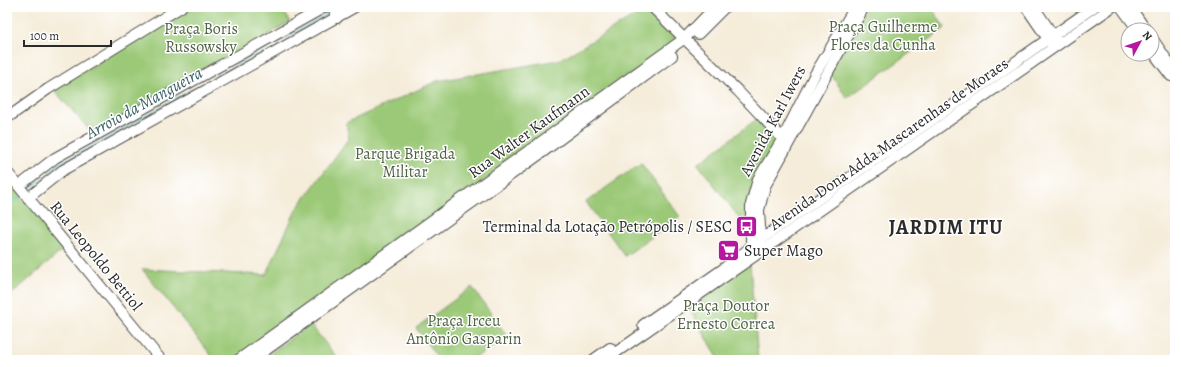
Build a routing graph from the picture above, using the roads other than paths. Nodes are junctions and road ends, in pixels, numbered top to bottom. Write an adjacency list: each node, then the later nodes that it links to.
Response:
1 (181, 7): 23 (street)
2 (355, 7): 14 (street)
3 (652, 7): 18 (street)
4 (715, 7): 18 (street, Rua Walter Kaufmann)
5 (725, 7): 18 (street, Rua Walter Kaufmann)
6 (855, 7): 24 (street, Avenida Karl Iwers)
7 (864, 7): 24 (street, Avenida Karl Iwers)
8 (1026, 7): 17 (street)
9 (1034, 7): 17 (street)
10 (1094, 7): 17 (street, Avenida Dona Adda Mascarenhas de Moraes)
11 (1112, 7): 19 (street, Avenida Dona Adda Mascarenhas de Moraes)
12 (1121, 7): 15 (street)
13 (1130, 7): 16 (street)
14 (332, 10): 25 (street); 25 (street)
15 (1132, 22)
16 (1140, 22)
17 (1051, 38): 19 (street); 28 (street, Avenida Dona Adda Mascarenhas de Moraes)
18 (687, 40): 24 (street); 32 (street, Rua Walter Kaufmann)
19 (1057, 46): 30 (street, Avenida Dona Adda Mascarenhas de Moraes)
20 (1160, 50): 22 (street)
21 (1160, 62): 22 (street)
22 (1175, 79)
23 (7, 118)
24 (785, 141): 28 (street, Avenida Karl Iwers); 29 (street, Avenida Karl Iwers)
25 (52, 170): 27 (street); 27 (street)
26 (7, 172): 27 (street, Rua Leopoldo Bettiol)
27 (24, 192): 33 (street, Rua Leopoldo Bettiol)
28 (760, 240): 29 (street, Avenida Dona Adda Mascarenhas de Moraes); 30 (street, Avenida Karl Iwers)
29 (750, 248): 31 (street, Avenida Karl Iwers); 34 (street, Avenida Dona Adda Mascarenhas de Moraes)
30 (761, 250): 31 (street, Avenida Dona Adda Mascarenhas de Moraes)
31 (751, 258): 35 (street, Avenida Dona Adda Mascarenhas de Moraes)
32 (246, 359)
33 (161, 360)
34 (593, 360)
35 (605, 360)

